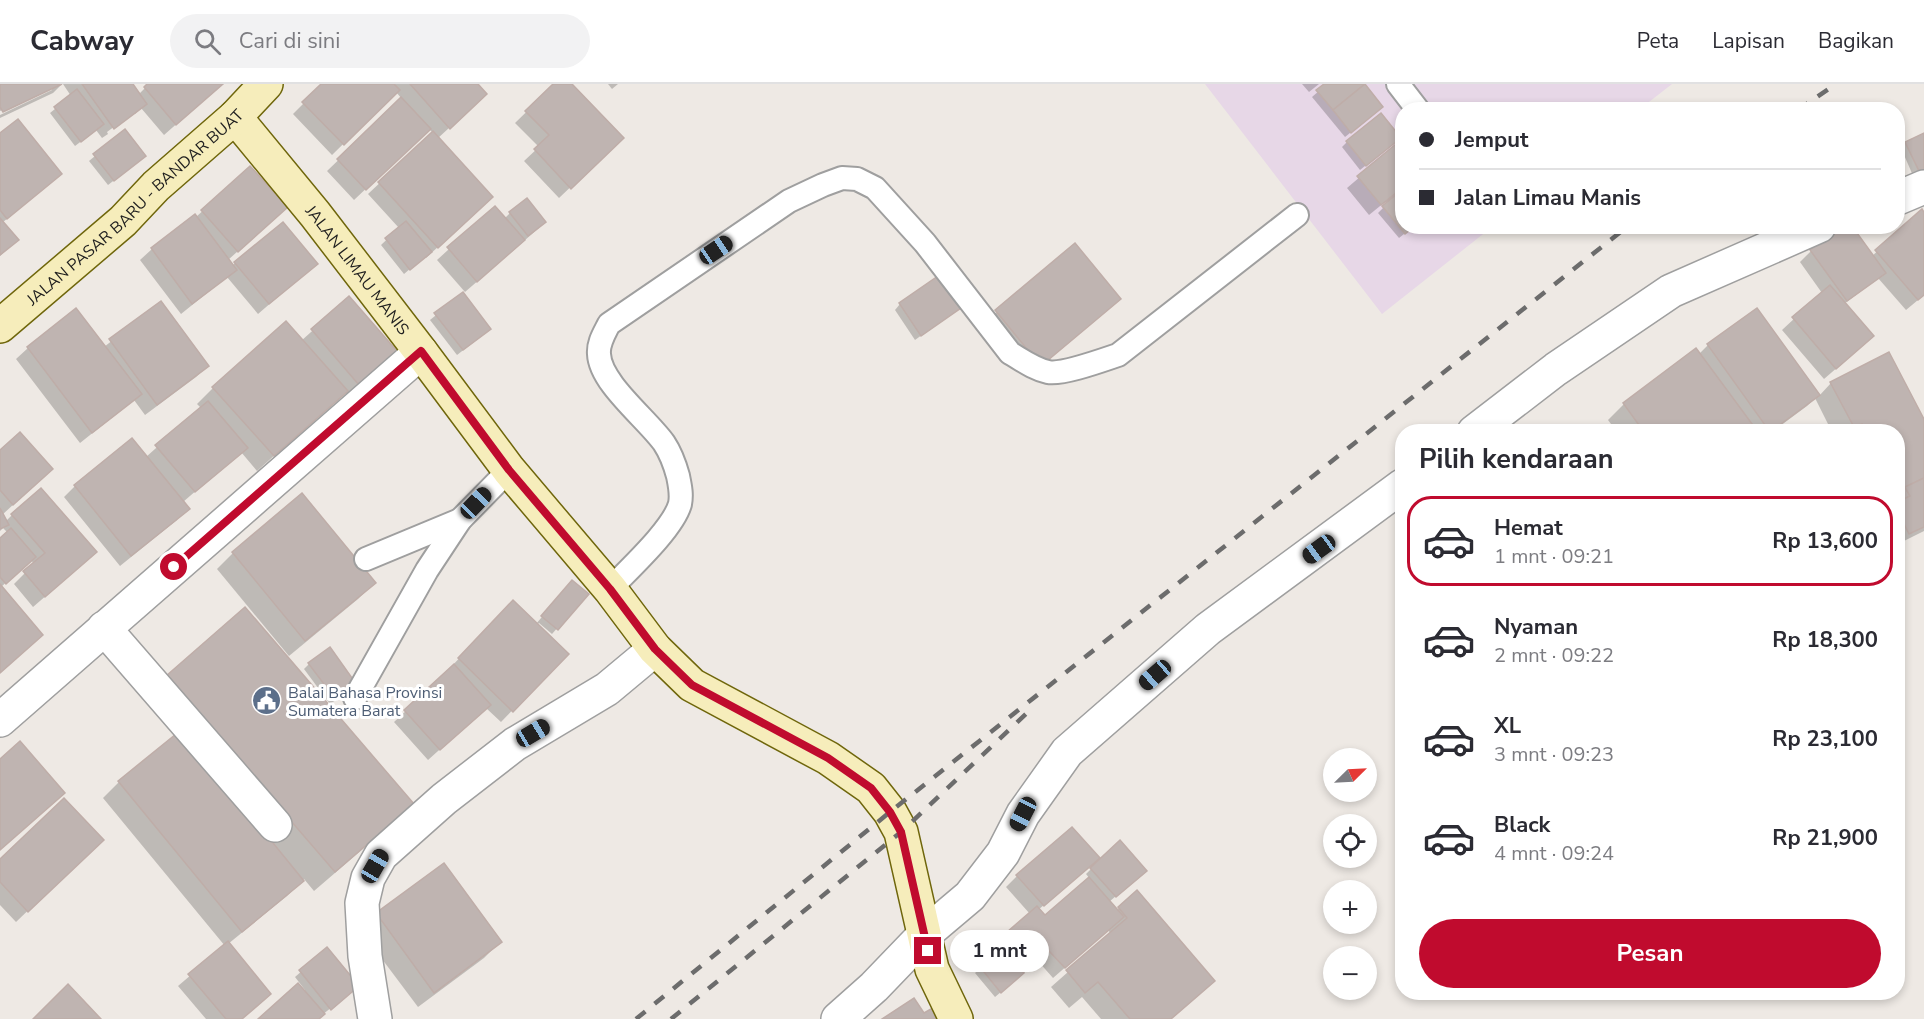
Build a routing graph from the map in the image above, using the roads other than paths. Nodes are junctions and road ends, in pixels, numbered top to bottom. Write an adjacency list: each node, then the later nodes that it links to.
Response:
1 (266, 84): 4 (street, JALAN PASAR BARU - BANDAR BUAT)
2 (1398, 84): 3 (lane)
3 (1412, 102)
4 (235, 117): 7 (street, JALAN PASAR BARU - BANDAR BUAT); 8 (street, JALAN LIMAU MANIS)
5 (1297, 215): 14 (lane)
6 (1801, 234): 9 (street)
7 (0, 326)
8 (421, 351): 10 (street, JALAN LIMAU MANIS); 15 (street)
9 (1484, 424)
10 (509, 470): 12 (lane); 14 (street, JALAN LIMAU MANIS)
11 (1395, 491): 20 (street)
12 (460, 520): 13 (lane); 17 (lane)
13 (366, 559)
14 (610, 589): 16 (street, JALAN LIMAU MANIS)
15 (104, 628): 18 (street); 19 (street)
16 (655, 649): 20 (street, JALAN LIMAU MANIS); 21 (street)
17 (355, 698)
18 (0, 720)
19 (275, 825)
20 (924, 934): 22 (street); 23 (street, JALAN LIMAU MANIS)
21 (375, 1019)
22 (838, 1019)
23 (956, 1019)

